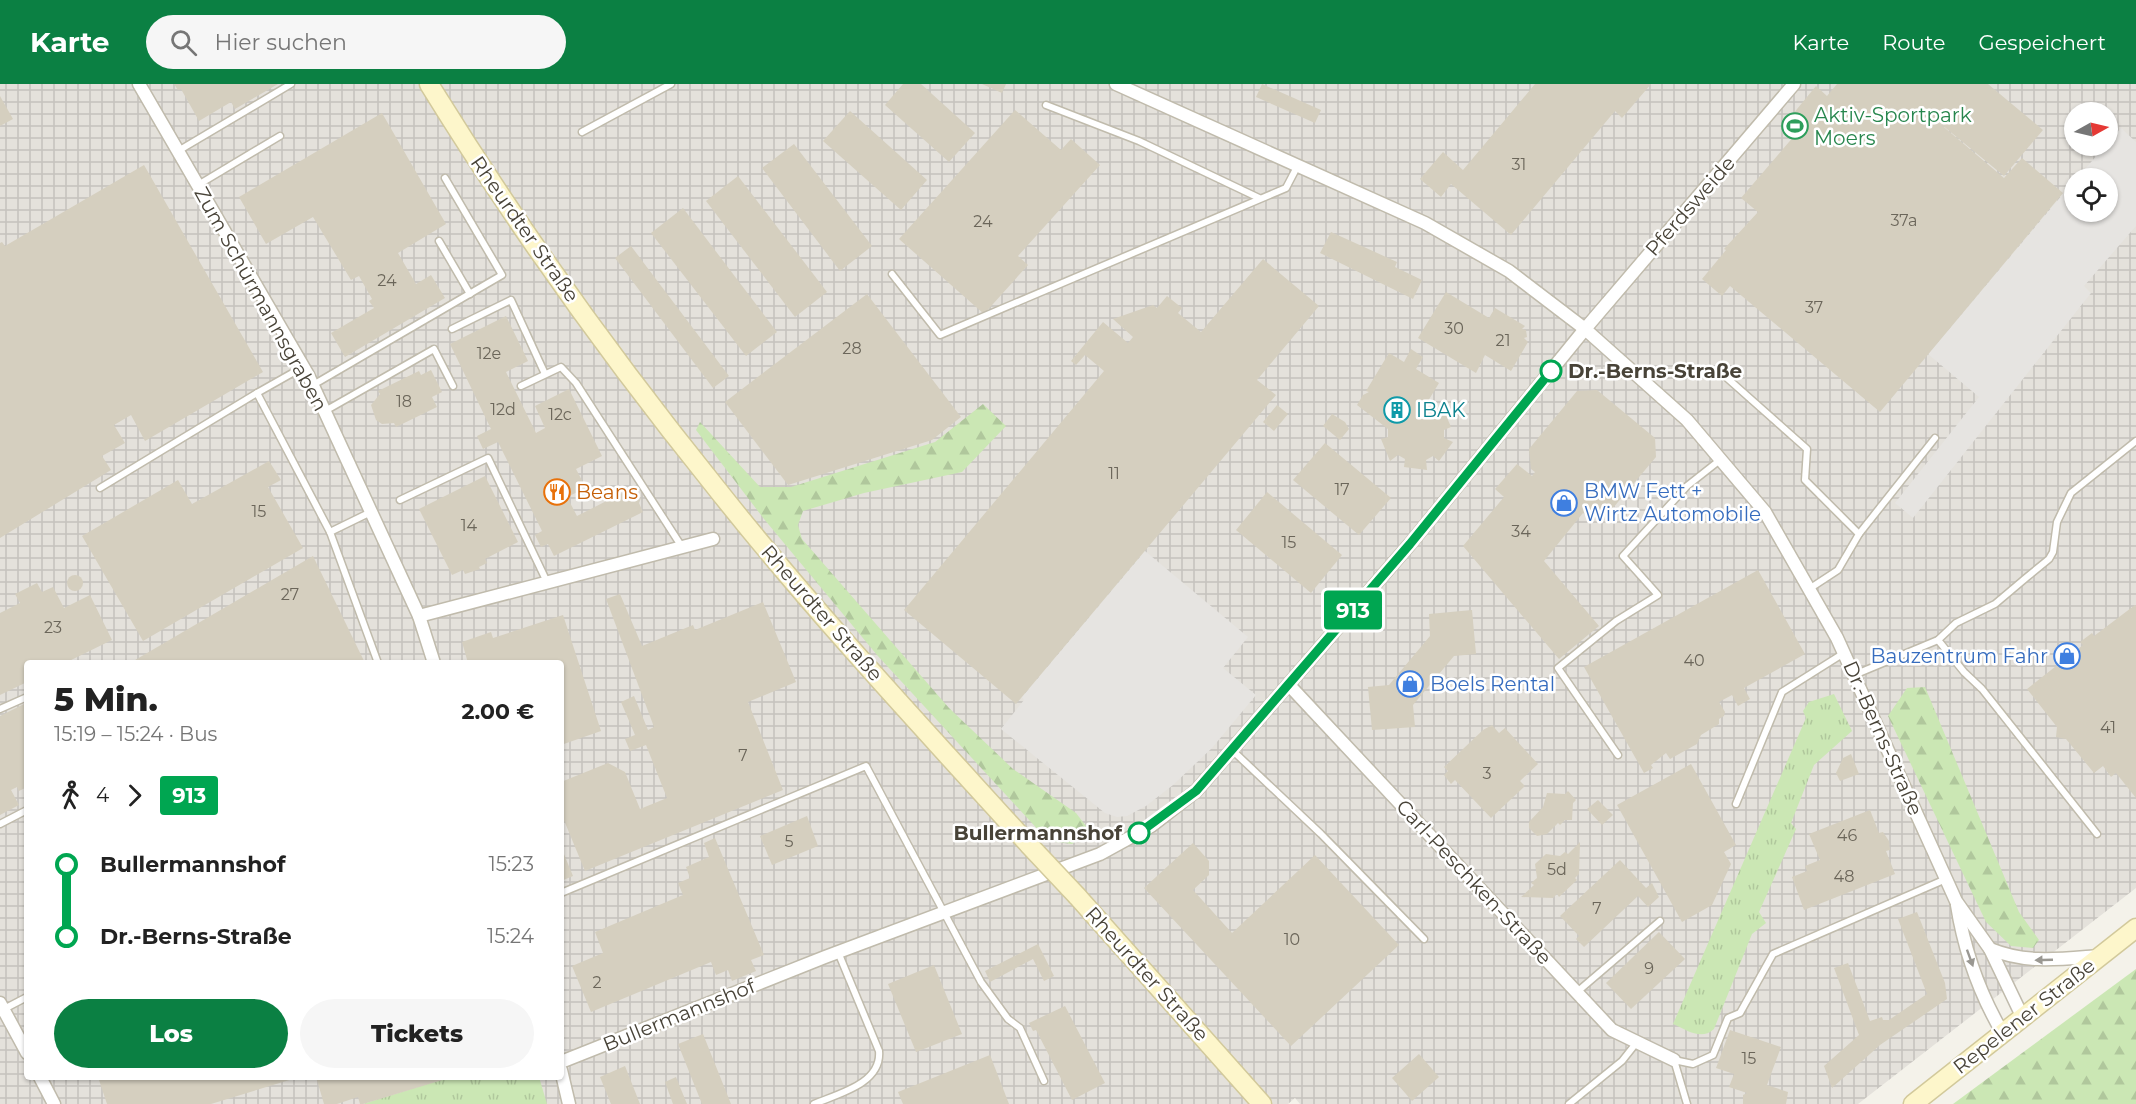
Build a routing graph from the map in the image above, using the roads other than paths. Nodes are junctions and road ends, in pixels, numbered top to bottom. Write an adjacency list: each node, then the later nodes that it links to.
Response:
1 (139, 84): 10 (street, Zum Schürmannsgraben)
2 (291, 84): 10 (lane)
3 (429, 84): 80 (main road, Rheurdter Straße, bridge)
4 (671, 84): 8 (lane)
5 (1116, 84): 11 (street, Dr.-Berns-Straße)
6 (1794, 84): 19 (street, Pferdsweide)
7 (1046, 105): 14 (lane)
8 (582, 132)
9 (280, 136): 13 (lane)
10 (178, 151): 13 (street, Zum Schürmannsgraben)
11 (1297, 167): 14 (lane); 19 (street, Dr.-Berns-Straße)
12 (445, 178): 17 (lane)
13 (198, 185): 20 (street, Zum Schürmannsgraben)
14 (1259, 198): 16 (lane)
15 (439, 241): 17 (lane)
16 (892, 274)
17 (470, 294): 23 (lane)
18 (452, 328): 21 (lane)
19 (1585, 329): 30 (street, Dr.-Berns-Straße); 46 (street, Bullermannshof)
20 (303, 367): 23 (street, Zum Schürmannsgraben); 26 (lane)
21 (545, 374): 25 (lane); 37 (lane)
22 (1727, 378): 35 (lane)
23 (313, 386): 27 (street, Zum Schürmannsgraben)
24 (453, 386): 27 (lane)
25 (521, 386)
26 (257, 393): 31 (lane); 34 (lane)
27 (325, 412): 33 (street, Zum Schürmannsgraben)
28 (1935, 438): 35 (lane)
29 (2136, 441): 41 (lane)
30 (1720, 459): 39 (street, Dr.-Berns-Straße); 50 (lane)
31 (100, 488)
32 (400, 500): 38 (lane)
33 (371, 512): 34 (lane); 40 (street, Zum Schürmannsgraben)
34 (330, 532): 43 (lane)
35 (1859, 534): 39 (lane)
36 (713, 539): 37 (street)
37 (682, 547): 38 (street)
38 (547, 583): 40 (street)
39 (1809, 589): 42 (street, Dr.-Berns-Straße)
40 (419, 616): 44 (street, Zum Schürmannsgraben)
41 (1938, 640): 45 (lane); 54 (lane)
42 (1844, 653): 45 (street, Dr.-Berns-Straße); 51 (lane)
43 (377, 660)
44 (433, 660)
45 (1854, 675): 55 (street, Dr.-Berns-Straße)
46 (1289, 685): 49 (street, Bullermannshof); 65 (street, Carl-Peschken-Straße)
47 (24, 698): 48 (lane)
48 (0, 709)
49 (1232, 750): 58 (street, Bullermannshof); 61 (lane)
50 (1618, 755)
51 (1736, 804)
52 (24, 812): 53 (lane)
53 (0, 824)
54 (2097, 834)
55 (1946, 879): 57 (street, Dr.-Berns-Straße); 72 (lane)
56 (564, 892): 58 (lane)
57 (1956, 901): 62 (street, Dr.-Berns-Straße); 69 (street, Dr.-Berns-Straße, one-way to 69)
58 (945, 912): 63 (street, Bullermannshof); 76 (lane)
59 (1660, 921): 65 (lane)
60 (2136, 928): 64 (main road, Repelener Straße)
61 (1424, 939)
62 (1990, 949): 64 (street, one-way to 62); 68 (street, Dr.-Berns-Straße)
63 (838, 952): 73 (street, Bullermannshof); 79 (lane)
64 (2100, 956): 68 (main road, Repelener Straße)
65 (1577, 992): 70 (street, Carl-Peschken-Straße)
66 (24, 999): 67 (lane)
67 (3, 1012): 71 (street)
68 (2022, 1016): 69 (main road, Repelener Straße)
69 (2002, 1032): 83 (main road, Repelener Straße)
70 (1637, 1042): 72 (street, Carl-Peschken-Straße); 81 (lane)
71 (24, 1048)
72 (1674, 1060): 82 (lane)
73 (564, 1061)
74 (42, 1080): 77 (street)
75 (563, 1080): 78 (street)
76 (1044, 1081)
77 (54, 1104)
78 (569, 1104)
79 (814, 1104)
80 (1262, 1104)
81 (1569, 1104)
82 (1687, 1104)
83 (1913, 1104)

